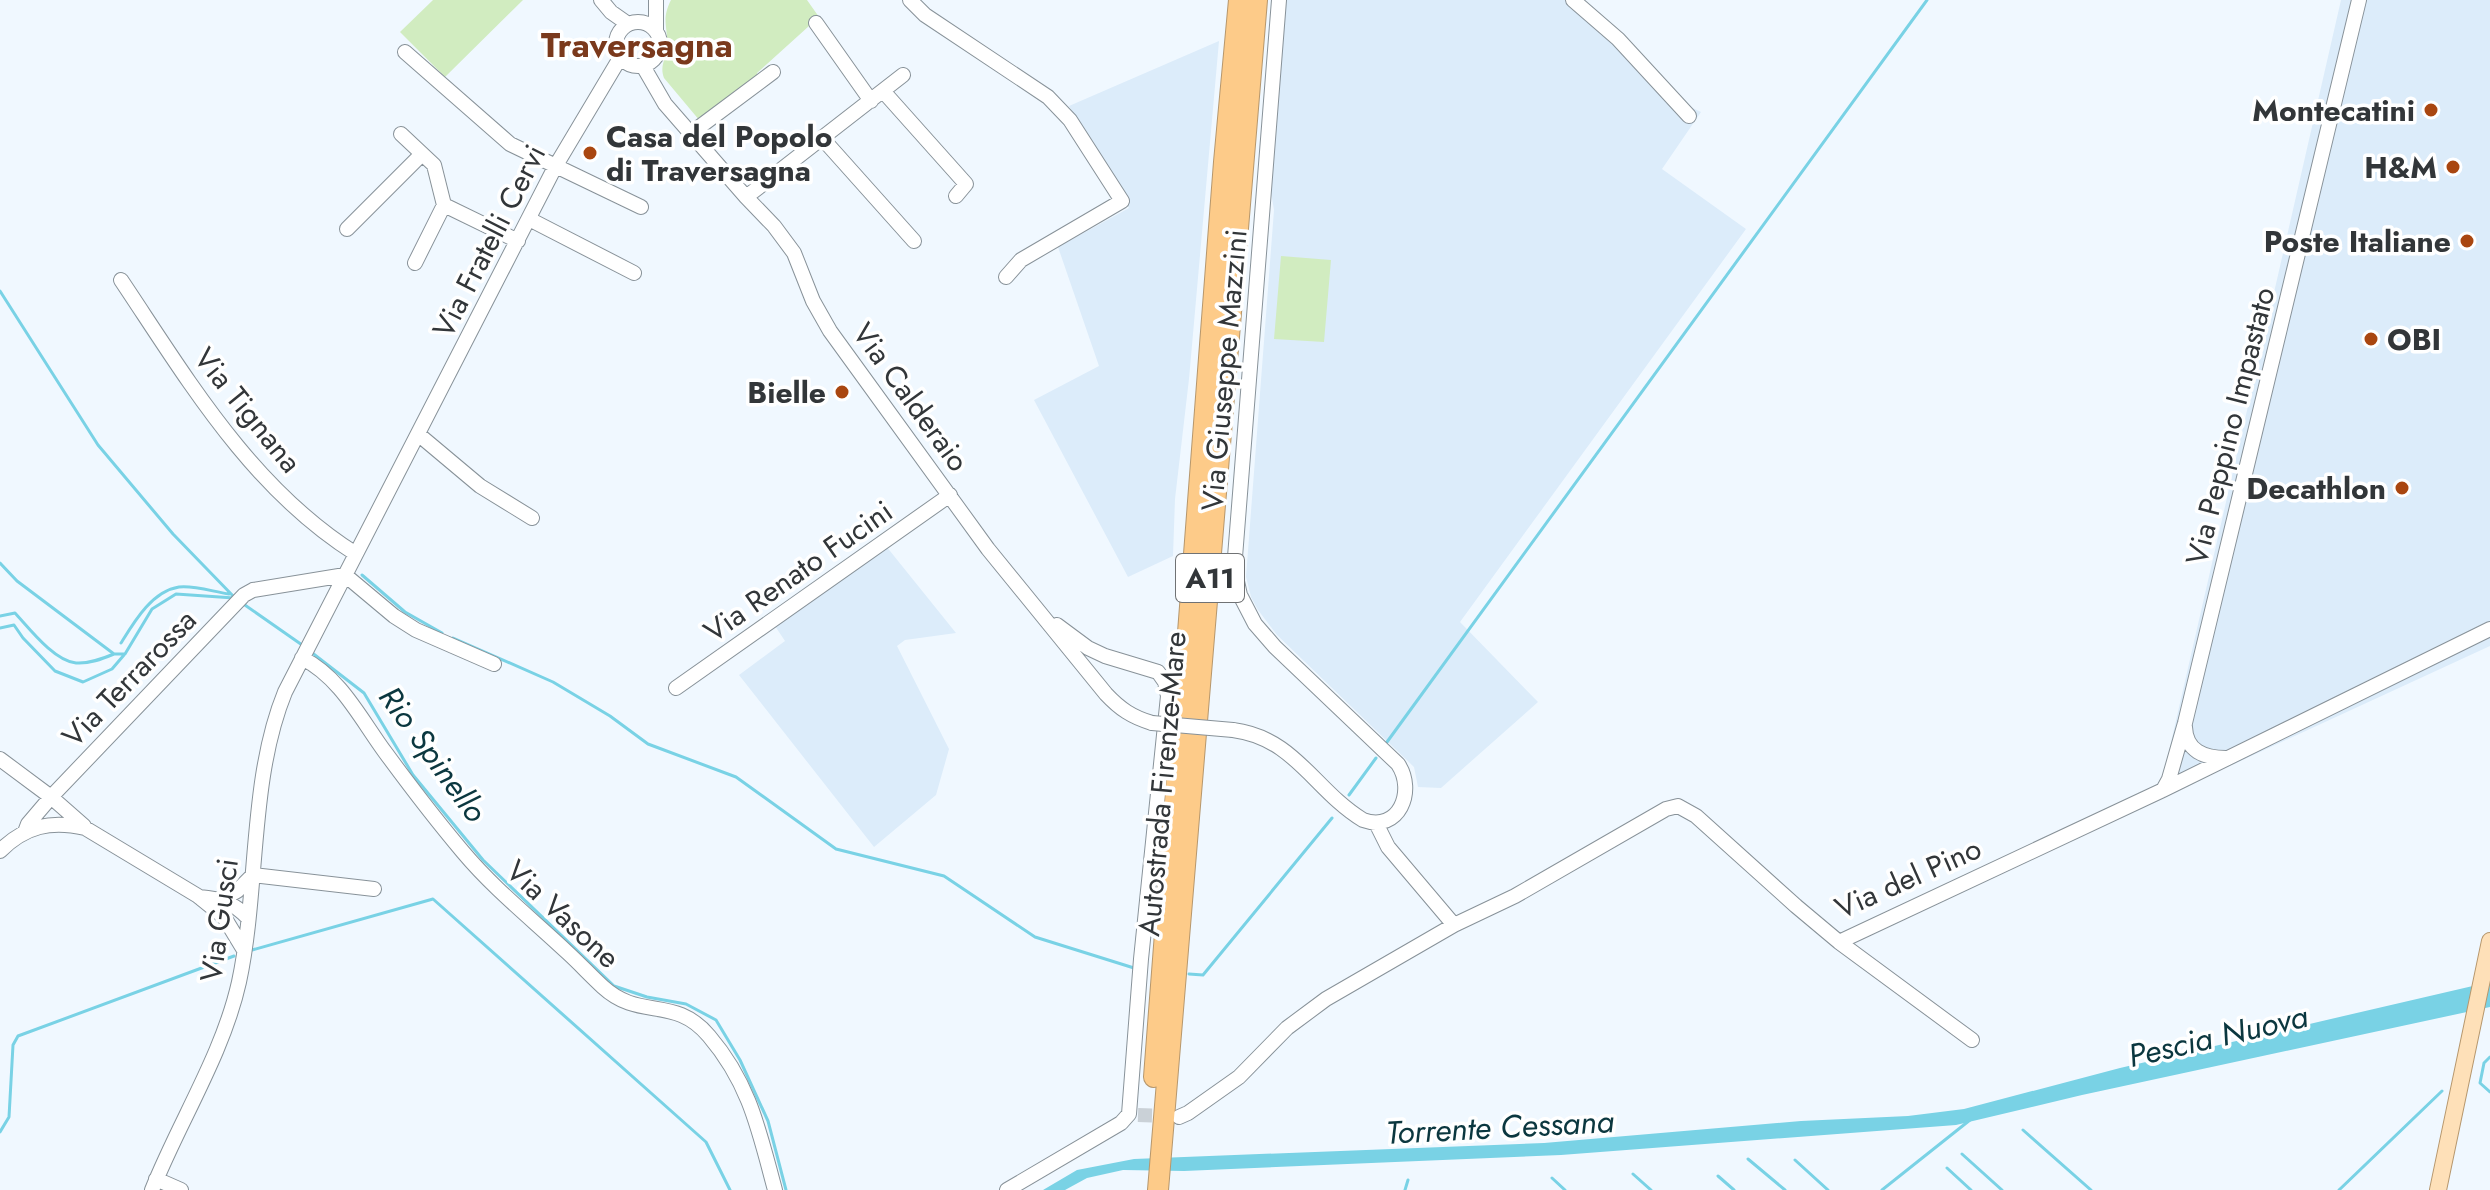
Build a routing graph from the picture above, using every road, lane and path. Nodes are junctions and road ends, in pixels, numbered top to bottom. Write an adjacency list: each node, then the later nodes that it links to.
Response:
1 (910, 0): 33 (street)
2 (1239, 0): 69 (highway, Autostrada Firenze-Mare / A11)
3 (1257, 0): 69 (highway, Autostrada Firenze-Mare / A11)
4 (1279, 0): 53 (street, Via Giuseppe Mazzini)
5 (1573, 0): 17 (street)
6 (2359, 0): 45 (street, Via Peppino Impastato)
7 (656, 1): 10 (street)
8 (606, 6): 11 (street)
9 (816, 23): 16 (street)
10 (651, 27): 11 (street); 13 (street)
11 (623, 29): 13 (street)
12 (405, 52): 22 (street)
13 (637, 62): 19 (street, Via Calderaio); 22 (street, Via Fratelli Cervi)
14 (773, 72): 19 (street)
15 (903, 75): 16 (street)
16 (877, 96): 20 (street); 23 (street)
17 (1689, 116)
18 (401, 134): 21 (street)
19 (690, 134): 24 (street, Via Calderaio)
20 (822, 138): 24 (street); 30 (street)
21 (422, 154): 25 (street); 28 (street)
22 (555, 167): 26 (street); 27 (street, Via Fratelli Cervi)
23 (956, 196)
24 (746, 197): 36 (street, Via Calderaio)
25 (444, 205): 29 (street); 31 (street)
26 (641, 207)
27 (529, 219): 29 (street, Via Fratelli Cervi); 32 (street)
28 (347, 229)
29 (518, 241): 35 (street, Via Fratelli Cervi)
30 (914, 241)
31 (415, 263)
32 (634, 273)
33 (1006, 277)
34 (121, 280): 38 (street, Via Tignana)
35 (418, 434): 37 (street); 38 (street, Via Fratelli Cervi)
36 (950, 495): 40 (street, Via Calderaio); 44 (street, Via Renato Fucini)
37 (532, 518)
38 (356, 554): 39 (street, Via Fratelli Cervi)
39 (345, 575): 42 (street, Via Fratelli Cervi); 43 (street); 52 (street, Via Terrarossa)
40 (1046, 619): 53 (street, Via Calderaio, bridge); 74 (street)
41 (2490, 629): 47 (street, Via del Pino)
42 (304, 653): 57 (street, Via Gusci); 73 (street, Via Vasone)
43 (494, 664)
44 (676, 688)
45 (2185, 723): 46 (street); 49 (street, Via Peppino Impastato)
46 (2187, 741): 47 (street); 50 (street)
47 (2226, 758): 50 (street, Via del Pino)
48 (0, 759): 52 (street)
49 (2174, 763): 50 (street); 51 (street, Via Peppino Impastato)
50 (2190, 776): 51 (street, Via del Pino)
51 (2163, 790): 65 (street, Via del Pino)
52 (51, 797): 54 (street); 55 (street, Via Terrarossa)
53 (1376, 823): 63 (street)
54 (87, 829): 55 (street); 59 (street)
55 (25, 832): 56 (street)
56 (0, 851)
57 (253, 875): 58 (street); 60 (street); 62 (street, Via Gusci)
58 (374, 889)
59 (198, 896): 60 (street); 61 (street)
60 (223, 899): 62 (street)
61 (224, 917): 62 (street); 66 (street)
62 (248, 918): 66 (street, Via Gusci)
63 (1454, 925): 65 (street, Via del Pino); 68 (street)
64 (2490, 941): 75 (main road)
65 (1839, 942): 67 (street)
66 (244, 950): 70 (street, Via Gusci)
67 (1972, 1040)
68 (1179, 1117)
69 (1154, 1156): 71 (highway, Autostrada Firenze-Mare / A11)
70 (154, 1184): 72 (street)
71 (1152, 1184)
72 (181, 1190)
73 (775, 1190)
74 (1007, 1190)
75 (2438, 1190)

